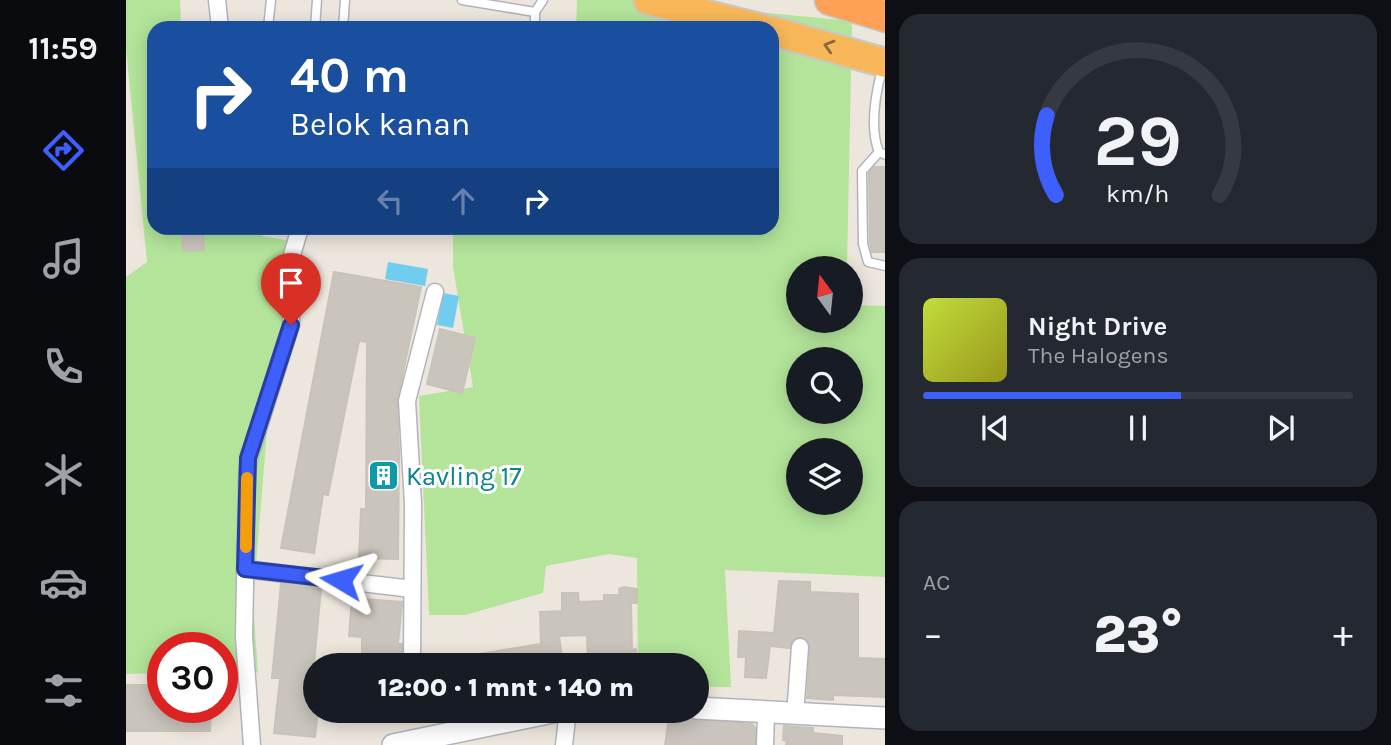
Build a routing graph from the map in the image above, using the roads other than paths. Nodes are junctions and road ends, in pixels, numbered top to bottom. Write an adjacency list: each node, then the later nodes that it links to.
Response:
1 (217, 0): 11 (street)
2 (271, 0): 12 (lane)
3 (317, 0): 13 (lane)
4 (345, 0): 14 (lane)
5 (462, 0): 9 (lane)
6 (543, 0): 9 (lane)
7 (648, 0): 16 (highway)
8 (830, 0): 10 (highway)
9 (535, 12): 15 (lane)
10 (885, 16)
11 (219, 21)
12 (269, 21)
13 (315, 21)
14 (344, 21)
15 (535, 21)
16 (732, 21)
17 (779, 33): 18 (highway, one-way to 17)
18 (885, 62): 19 (lane)
19 (882, 154): 21 (lane)
20 (298, 235): 23 (street)
21 (885, 266)
22 (435, 292): 24 (street)
23 (245, 569): 24 (street); 33 (street)
24 (412, 589): 26 (street)
25 (800, 647): 29 (street)
26 (412, 653)
27 (709, 709): 28 (street)
28 (766, 714): 29 (street); 36 (street)
29 (795, 715): 30 (street)
30 (885, 718)
31 (499, 723): 34 (street)
32 (567, 723): 35 (street)
33 (253, 745)
34 (393, 745)
35 (564, 745)
36 (765, 745)

